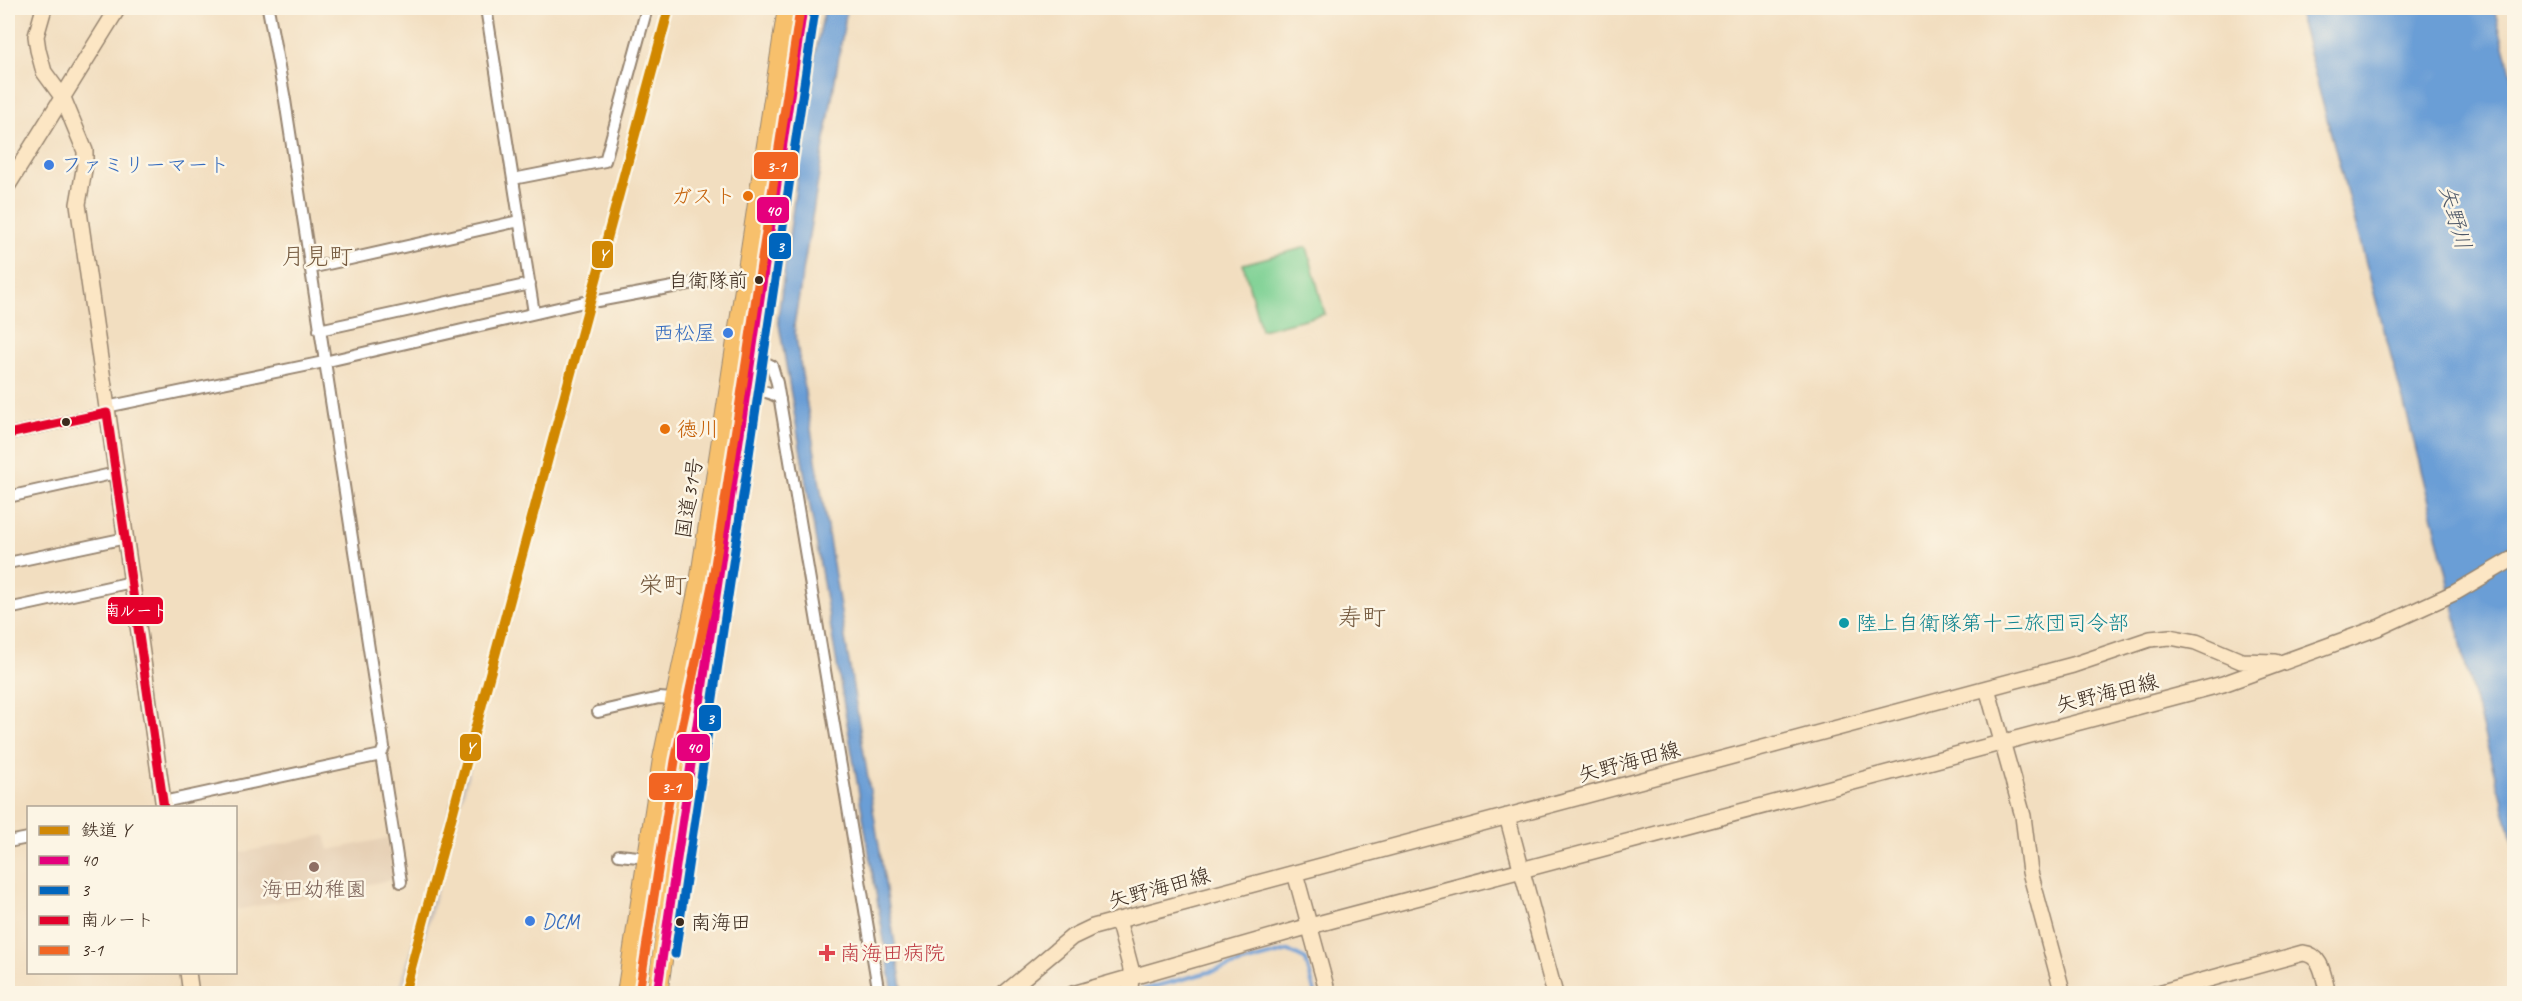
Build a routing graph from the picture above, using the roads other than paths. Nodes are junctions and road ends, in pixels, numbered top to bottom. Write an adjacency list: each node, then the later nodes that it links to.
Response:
1 (44, 8): 8 (main road)
2 (118, 8): 8 (main road)
3 (268, 8): 12 (street)
4 (486, 8): 9 (street)
5 (646, 8): 9 (street)
6 (788, 8): 13 (highway, 国道31号)
7 (802, 8): 19 (highway, 国道31号)
8 (63, 98): 10 (main road); 23 (main road)
9 (513, 179): 11 (street)
10 (8, 185)
11 (519, 221): 12 (street); 14 (street)
12 (310, 268): 18 (street)
13 (748, 273): 16 (street); 19 (highway, 国道31号)
14 (530, 285): 17 (street); 18 (street)
15 (584, 302): 17 (street)
16 (598, 302)
17 (534, 313): 20 (street)
18 (319, 330): 20 (street)
19 (743, 352): 21 (highway, 国道31号); 22 (street); 34 (highway, 国道31号)
20 (324, 362): 23 (street); 37 (street)
21 (744, 397): 22 (street); 34 (highway, 国道31号)
22 (780, 399): 55 (street)
23 (107, 410): 24 (street); 25 (main road)
24 (8, 434)
25 (116, 473): 26 (street); 27 (main road)
26 (8, 497)
27 (126, 538): 29 (street); 30 (main road)
28 (2514, 558): 32 (main road, 矢野海田線)
29 (8, 563)
30 (132, 582): 31 (street); 38 (main road)
31 (8, 609)
32 (2281, 663): 33 (main road, 矢野海田線); 36 (main road, 矢野海田線)
33 (1987, 688): 36 (main road); 39 (main road, 矢野海田線)
34 (687, 699): 35 (street); 43 (highway, 国道31号); 53 (highway); 54 (highway, 国道31号)
35 (598, 712)
36 (2001, 741): 44 (main road, 矢野海田線); 61 (main road)
37 (381, 755): 38 (street); 46 (street)
38 (164, 805)
39 (1507, 816): 44 (main road); 45 (main road, 矢野海田線)
40 (27, 838): 41 (street)
41 (8, 843)
42 (619, 855): 43 (street)
43 (648, 858): 52 (highway, 国道31号)
44 (1521, 870): 48 (main road, 矢野海田線); 60 (main road)
45 (1295, 873): 47 (main road, 矢野海田線); 48 (main road)
46 (401, 882)
47 (1118, 921): 50 (main road); 56 (main road, 矢野海田線)
48 (1310, 926): 50 (main road, 矢野海田線); 59 (main road)
49 (188, 974): 51 (main road)
50 (1131, 975): 57 (main road, 矢野海田線); 58 (main road)
51 (191, 993)
52 (627, 993)
53 (640, 993)
54 (657, 993)
55 (879, 993)
56 (1004, 993)
57 (1073, 993)
58 (1130, 993)
59 (1328, 993)
60 (1555, 993)
61 (2063, 993)
62 (2155, 993): 63 (main road)
63 (2328, 993)

